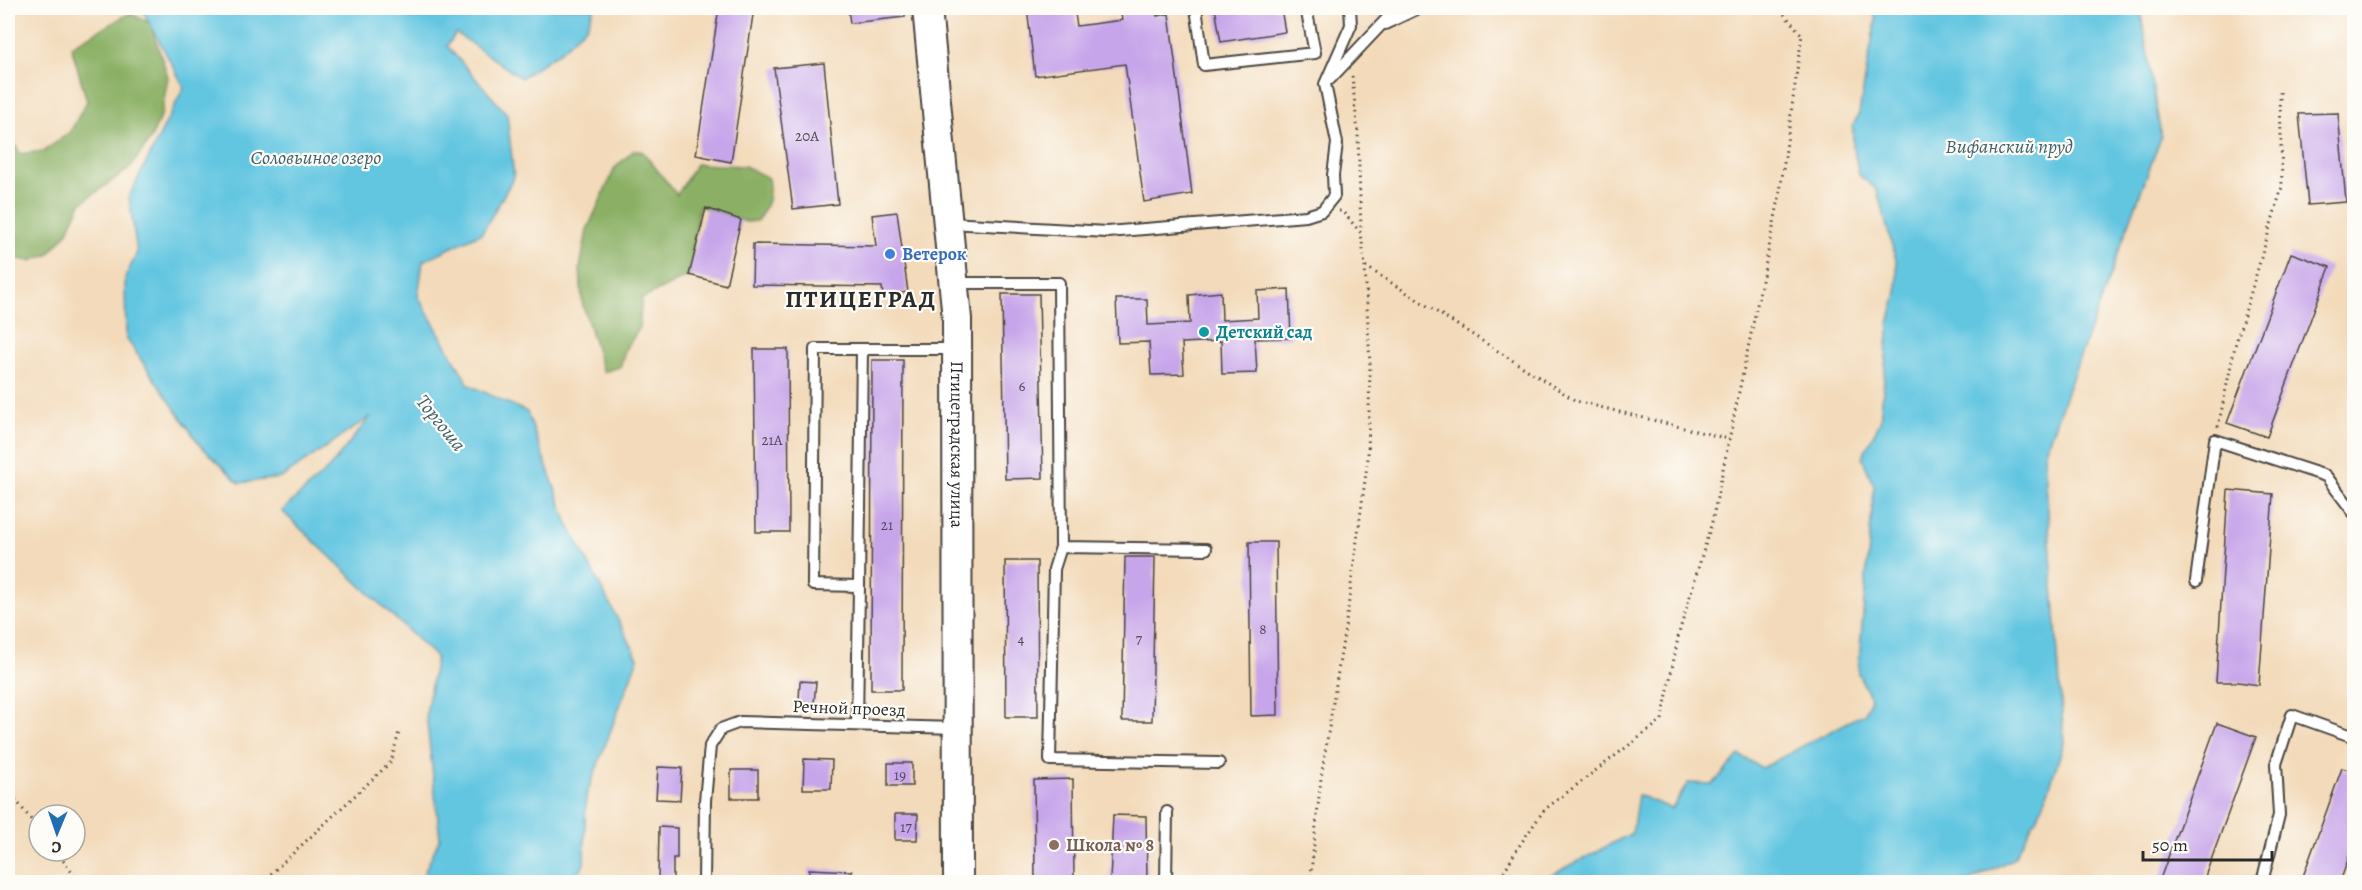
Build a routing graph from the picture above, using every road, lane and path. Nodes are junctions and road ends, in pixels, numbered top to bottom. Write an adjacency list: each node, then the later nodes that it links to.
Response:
1 (927, 8): 13 (street, Птицеградская улица)
2 (1196, 8): 3 (lane)
3 (1306, 8)
4 (1350, 8): 10 (lane)
5 (1397, 8): 8 (lane)
6 (1419, 8): 8 (lane)
7 (1779, 8): 19 (path)
8 (1379, 27): 9 (lane)
9 (1353, 54): 10 (lane); 14 (path)
10 (1325, 84): 12 (lane)
11 (2280, 91): 20 (path)
12 (1322, 211): 13 (lane); 14 (path)
13 (949, 223): 16 (street, Птицеградская улица)
14 (1361, 233): 15 (path)
15 (1365, 266): 19 (path); 40 (path)
16 (954, 283): 18 (street, Птицеградская улица); 22 (lane)
17 (862, 349): 18 (lane); 25 (lane); 25 (lane)
18 (957, 350): 27 (street, Птицеградская улица)
19 (1728, 440): 41 (path)
20 (2215, 440): 21 (lane); 24 (lane)
21 (2355, 513)
22 (1061, 547): 23 (lane); 30 (lane)
23 (1206, 549)
24 (2196, 581)
25 (859, 586): 26 (lane)
26 (857, 725): 27 (lane, Речной проезд); 37 (lane, Речной проезд)
27 (957, 728): 38 (street, Птицеградская улица)
28 (399, 732): 36 (path)
29 (2355, 737): 42 (lane)
30 (1219, 763)
31 (8, 790): 33 (path)
32 (1167, 812): 39 (lane)
33 (27, 815)
34 (65, 863): 35 (path)
35 (79, 882)
36 (262, 882)
37 (705, 882)
38 (958, 882)
39 (1166, 882)
40 (1310, 882)
41 (1498, 882)
42 (2262, 882)

